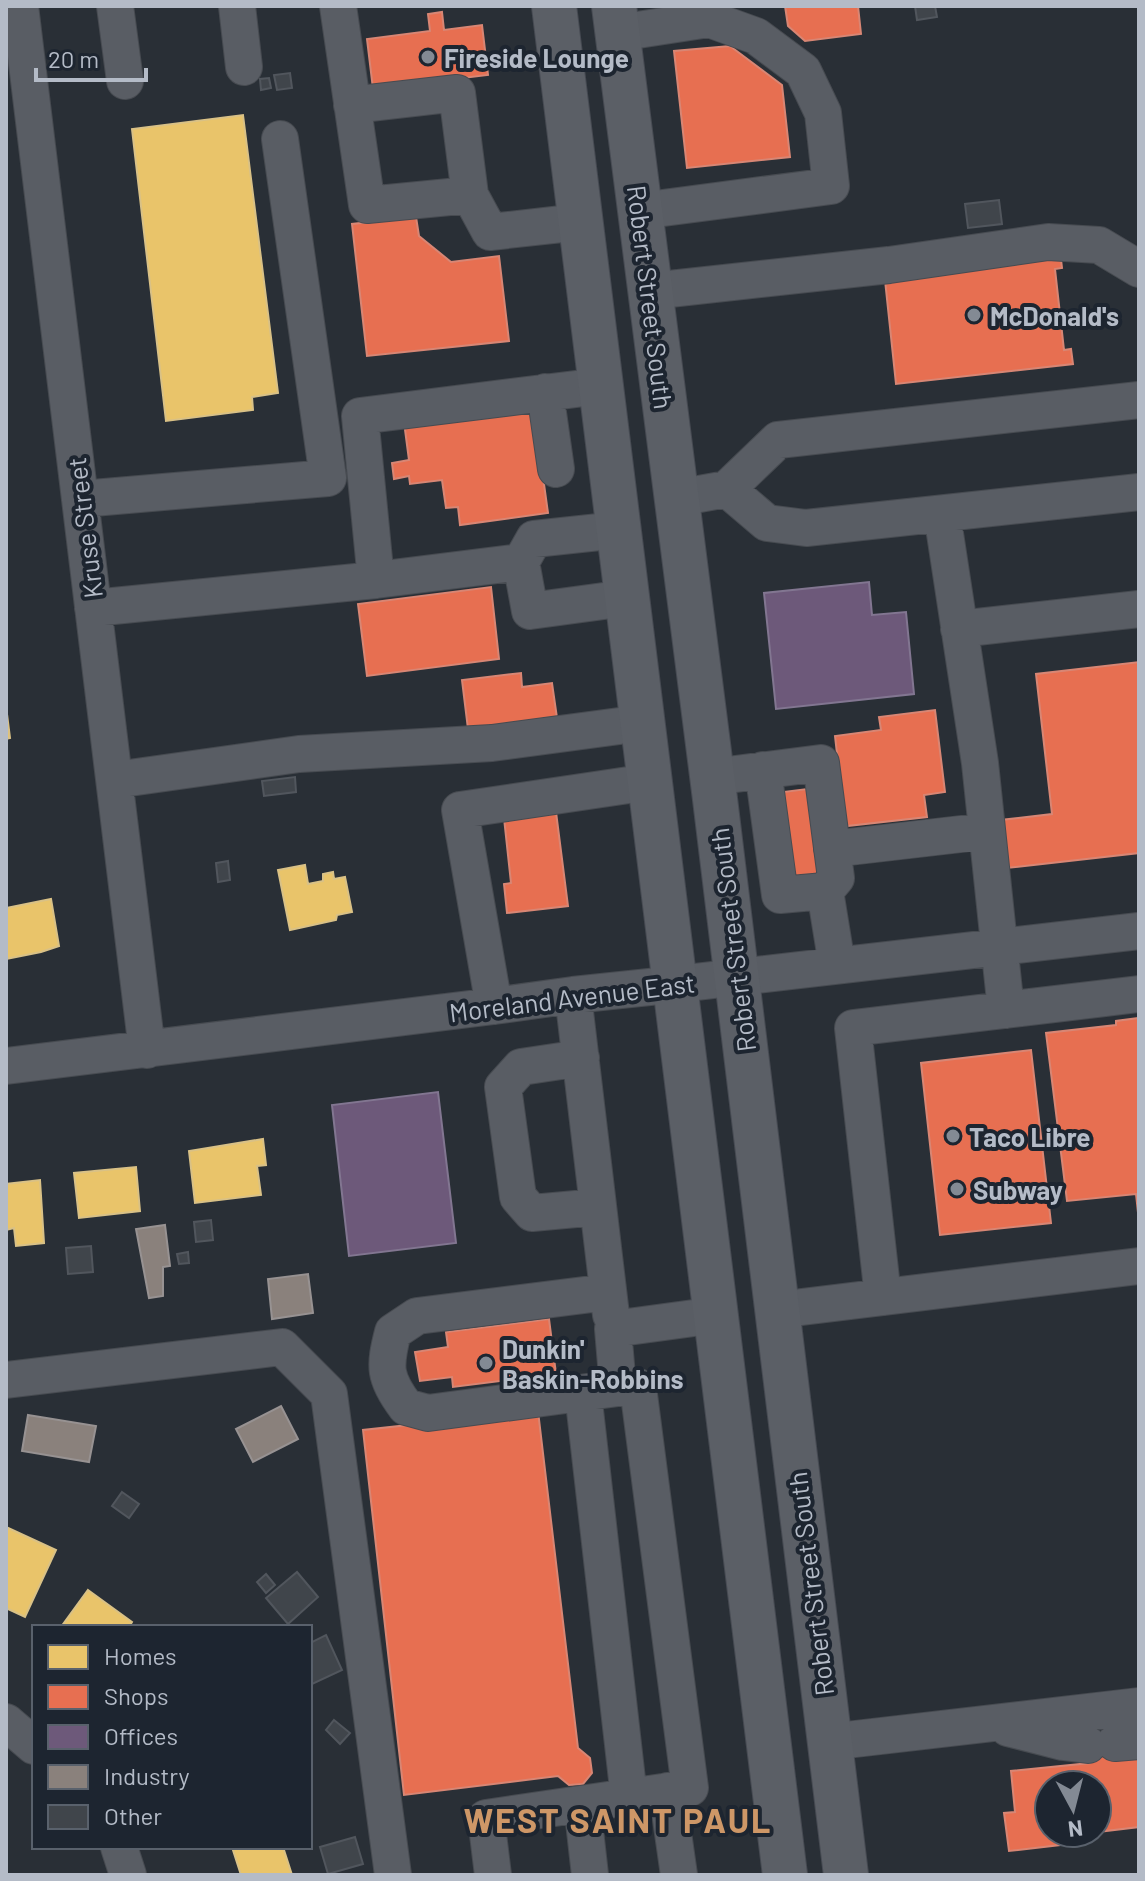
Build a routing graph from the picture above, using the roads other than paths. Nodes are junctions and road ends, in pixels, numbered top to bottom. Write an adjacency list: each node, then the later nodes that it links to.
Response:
1 (20, 6): 24 (street, Kruse Street)
2 (115, 6): 9 (street)
3 (237, 6): 8 (street)
4 (338, 6): 10 (street)
5 (554, 6): 14 (main road)
6 (709, 12): 7 (street); 13 (street)
7 (614, 17): 13 (main road, Robert Street South)
8 (244, 67)
9 (125, 81)
10 (352, 105): 12 (street); 12 (street)
11 (280, 139): 24 (street)
12 (470, 195): 14 (street)
13 (640, 211): 16 (main road, Robert Street South)
14 (580, 222): 17 (main road)
15 (1139, 269): 16 (street)
16 (651, 291): 23 (main road, Robert Street South)
17 (600, 386): 18 (street); 26 (main road)
18 (545, 392): 20 (street); 28 (street)
19 (1139, 400): 21 (street)
20 (556, 469)
21 (727, 489): 23 (street); 25 (street)
22 (1139, 492): 25 (street)
23 (677, 498): 35 (main road, Robert Street South)
24 (81, 499): 30 (street, Kruse Street)
25 (942, 514): 32 (street)
26 (618, 530): 27 (street); 29 (main road)
27 (521, 562): 28 (street); 29 (street)
28 (376, 580): 30 (street)
29 (626, 598): 33 (main road)
30 (93, 608): 36 (street, Kruse Street)
31 (1139, 609): 32 (street)
32 (959, 629): 38 (street)
33 (642, 723): 36 (street); 37 (main road)
34 (763, 770): 35 (street); 39 (street); 40 (street)
35 (712, 777): 44 (main road, Robert Street South)
36 (115, 780): 50 (street, Kruse Street)
37 (649, 782): 45 (main road); 48 (street)
38 (987, 831): 39 (street); 42 (street)
39 (832, 849): 40 (street)
40 (825, 891): 43 (street)
41 (1139, 931): 42 (street, Moreland Avenue East)
42 (999, 947): 43 (street, Moreland Avenue East); 49 (street)
43 (837, 965): 44 (street, Moreland Avenue East)
44 (736, 977): 45 (street, Moreland Avenue East); 57 (main road, Robert Street South)
45 (674, 984): 47 (street, Moreland Avenue East); 58 (main road)
46 (1139, 994): 49 (street)
47 (573, 995): 48 (street, Moreland Avenue East); 51 (street)
48 (494, 1006): 50 (street, Moreland Avenue East)
49 (1006, 1010): 56 (street)
50 (147, 1050): 52 (street, Moreland Avenue East)
51 (581, 1058): 53 (street); 53 (street)
52 (6, 1066)
53 (598, 1207): 55 (street)
54 (1139, 1266): 56 (street)
55 (608, 1292): 59 (street); 62 (street)
56 (883, 1297): 57 (street)
57 (777, 1310): 66 (main road, Robert Street South)
58 (716, 1315): 59 (street); 78 (main road)
59 (613, 1329): 61 (street)
60 (6, 1380): 74 (street)
61 (628, 1387): 62 (street); 69 (street)
62 (583, 1393): 70 (street)
63 (1139, 1706): 65 (street)
64 (6, 1722): 68 (street)
65 (990, 1723): 66 (street); 67 (street)
66 (829, 1742): 79 (main road, Robert Street South)
67 (1114, 1743)
68 (32, 1744)
69 (678, 1790): 70 (street); 77 (street)
70 (629, 1797): 71 (street)
71 (582, 1804): 75 (street); 76 (street)
72 (120, 1849): 73 (street)
73 (128, 1875)
74 (393, 1875)
75 (493, 1875)
76 (590, 1875)
77 (679, 1875)
78 (785, 1875)
79 (846, 1875)

